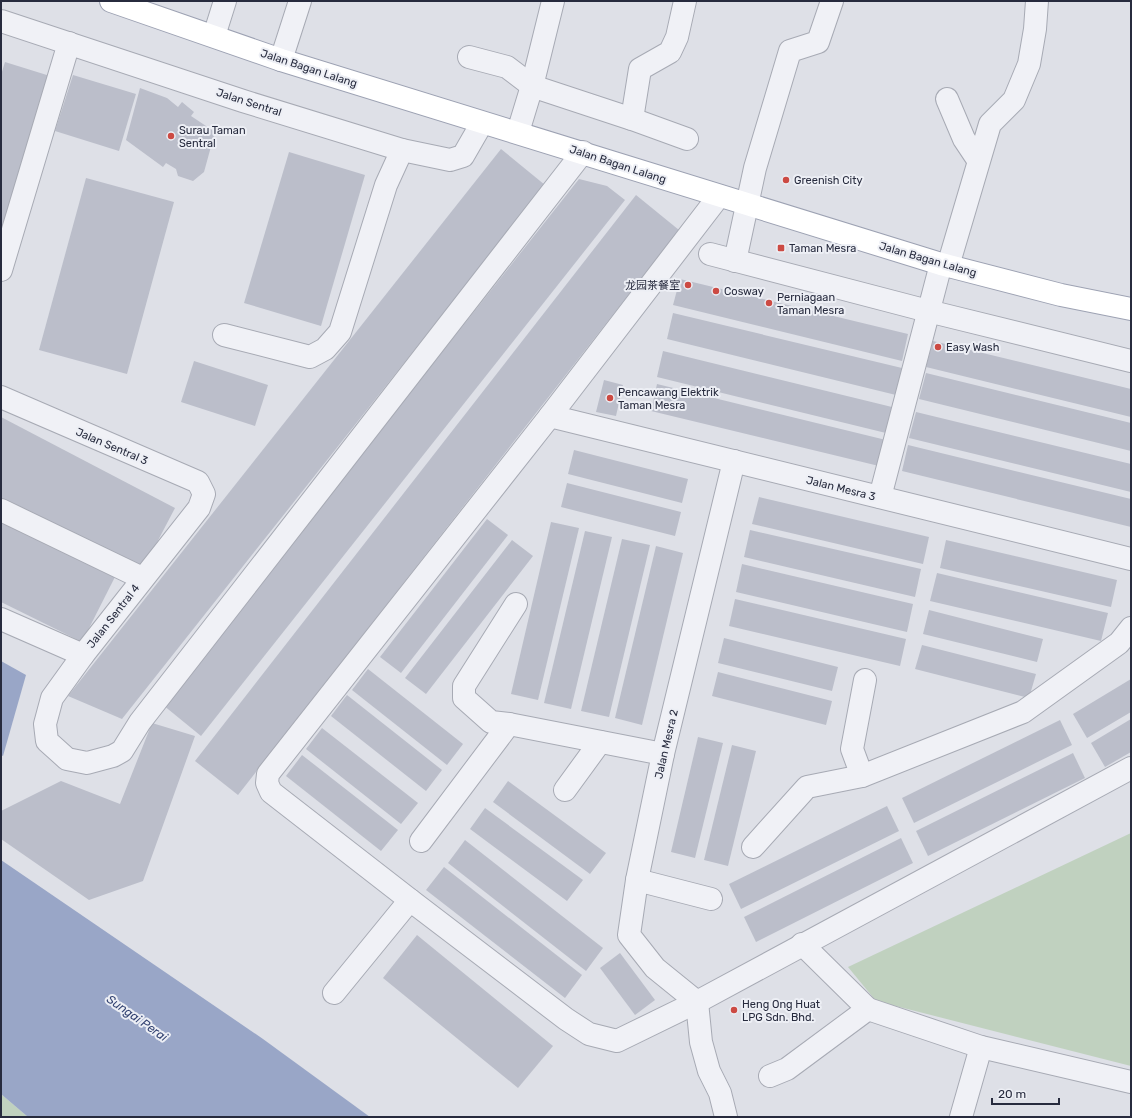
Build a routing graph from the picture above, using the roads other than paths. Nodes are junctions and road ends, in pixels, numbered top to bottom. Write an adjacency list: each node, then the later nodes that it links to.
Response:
1 (110, 1): 9 (main road, Jalan Bagan Lalang)
2 (225, 1): 9 (street)
3 (300, 1): 12 (street)
4 (553, 1): 13 (street)
5 (685, 1): 15 (street)
6 (832, 1): 23 (street)
7 (1037, 1): 21 (street)
8 (1, 21): 10 (street, Jalan Sentral)
9 (214, 36): 12 (main road, Jalan Bagan Lalang)
10 (69, 43): 19 (street, Jalan Sentral); 27 (street)
11 (469, 57): 13 (street)
12 (281, 60): 16 (main road, Jalan Bagan Lalang)
13 (532, 86): 15 (street); 17 (street)
14 (947, 99): 21 (street)
15 (632, 118): 18 (street)
16 (482, 123): 17 (main road, Jalan Bagan Lalang); 19 (street, Jalan Sentral)
17 (518, 132): 20 (main road, Jalan Bagan Lalang)
18 (687, 139)
19 (402, 150): 30 (street)
20 (583, 152): 22 (main road, Jalan Bagan Lalang); 43 (street)
21 (978, 160): 26 (street)
22 (719, 196): 23 (main road, Jalan Bagan Lalang); 33 (street)
23 (748, 205): 25 (street); 26 (main road, Jalan Bagan Lalang)
24 (710, 254): 25 (street)
25 (735, 260): 29 (street)
26 (945, 265): 28 (main road, Jalan Bagan Lalang); 29 (street)
27 (1, 270)
28 (1131, 309)
29 (928, 311): 31 (street); 35 (street)
30 (224, 335)
31 (1131, 361)
32 (1, 396): 36 (street, Jalan Sentral 3)
33 (550, 416): 34 (street, Jalan Mesra 3); 55 (street)
34 (734, 461): 35 (street, Jalan Mesra 3); 47 (street, Jalan Mesra 2)
35 (880, 497): 38 (street, Jalan Mesra 3)
36 (199, 508): 39 (street, Jalan Sentral 4)
37 (1, 510): 39 (street)
38 (1131, 559)
39 (142, 578): 43 (street, Jalan Sentral 4)
40 (516, 604): 45 (street)
41 (1, 620): 43 (street, Jalan Sentral 4)
42 (1131, 628): 49 (street)
43 (83, 655)
44 (865, 680): 49 (street)
45 (509, 724): 46 (street); 51 (street)
46 (600, 742): 47 (street); 50 (street)
47 (663, 754): 53 (street, Jalan Mesra 2)
48 (1131, 768): 56 (street)
49 (862, 776): 52 (street)
50 (565, 790)
51 (421, 841)
52 (753, 847)
53 (637, 880): 54 (street); 58 (street, Jalan Mesra 2)
54 (711, 899)
55 (410, 900): 57 (street); 58 (street)
56 (802, 944): 58 (street); 59 (street)
57 (334, 993)
58 (697, 1002): 63 (street)
59 (868, 1009): 60 (street); 61 (street)
60 (981, 1047): 62 (street); 64 (street)
61 (770, 1076)
62 (1131, 1082)
63 (726, 1117)
64 (961, 1117)

